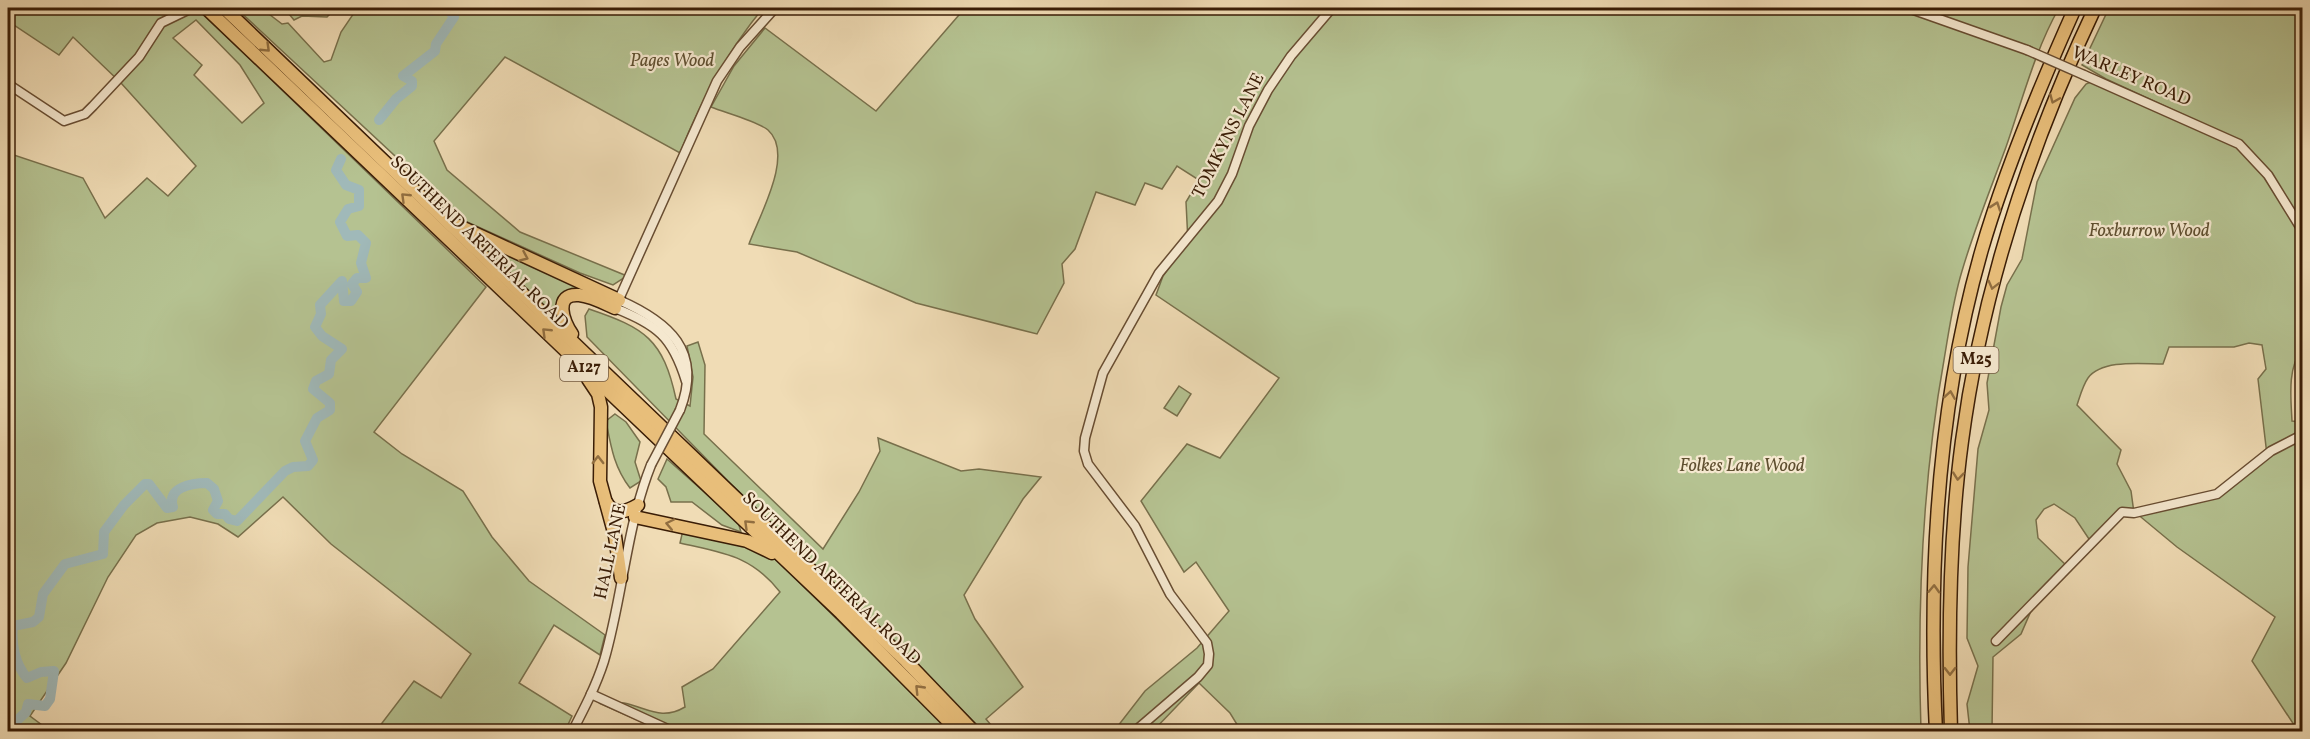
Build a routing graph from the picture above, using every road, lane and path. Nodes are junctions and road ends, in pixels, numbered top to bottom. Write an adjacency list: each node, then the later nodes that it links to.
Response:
1 (192, 8): 9 (street)
2 (206, 8): 15 (highway, SOUTHEND ARTERIAL ROAD / A127, one-way to 2)
3 (224, 8): 10 (highway, SOUTHEND ARTERIAL ROAD / A127, one-way to 10)
4 (775, 8): 12 (street)
5 (1332, 8): 29 (street, TOMKYNS LANE)
6 (1908, 8): 11 (street, WARLEY ROAD, bridge)
7 (2075, 8): 30 (highway, M25, one-way to 7)
8 (2095, 8): 31 (highway, M25, one-way to 31)
9 (8, 84)
10 (436, 210): 13 (highway, one-way to 13); 17 (highway, SOUTHEND ARTERIAL ROAD / A127)
11 (2302, 230)
12 (625, 287): 13 (street); 14 (street)
13 (617, 304): 14 (street, HALL LANE); 16 (street); 17 (highway)
14 (635, 307): 16 (street, HALL LANE)
15 (564, 349): 19 (highway, A127, one-way to 15); 21 (highway, SOUTHEND ARTERIAL ROAD / A127, one-way to 15)
16 (686, 381): 20 (street, HALL LANE, bridge)
17 (618, 386): 28 (highway, SOUTHEND ARTERIAL ROAD / A127)
18 (2302, 435): 23 (street)
19 (603, 498): 20 (highway, A127); 22 (highway, A127)
20 (636, 511): 21 (highway, A127, one-way to 20); 22 (street, HALL LANE)
21 (786, 561): 27 (highway, SOUTHEND ARTERIAL ROAD / A127, one-way to 21)
22 (621, 579): 24 (street, HALL LANE)
23 (1996, 642)
24 (591, 694): 25 (street, HALL LANE); 26 (street)
25 (572, 732)
26 (674, 732)
27 (959, 732)
28 (974, 732)
29 (1134, 732)
30 (1936, 732)
31 (1951, 732)

